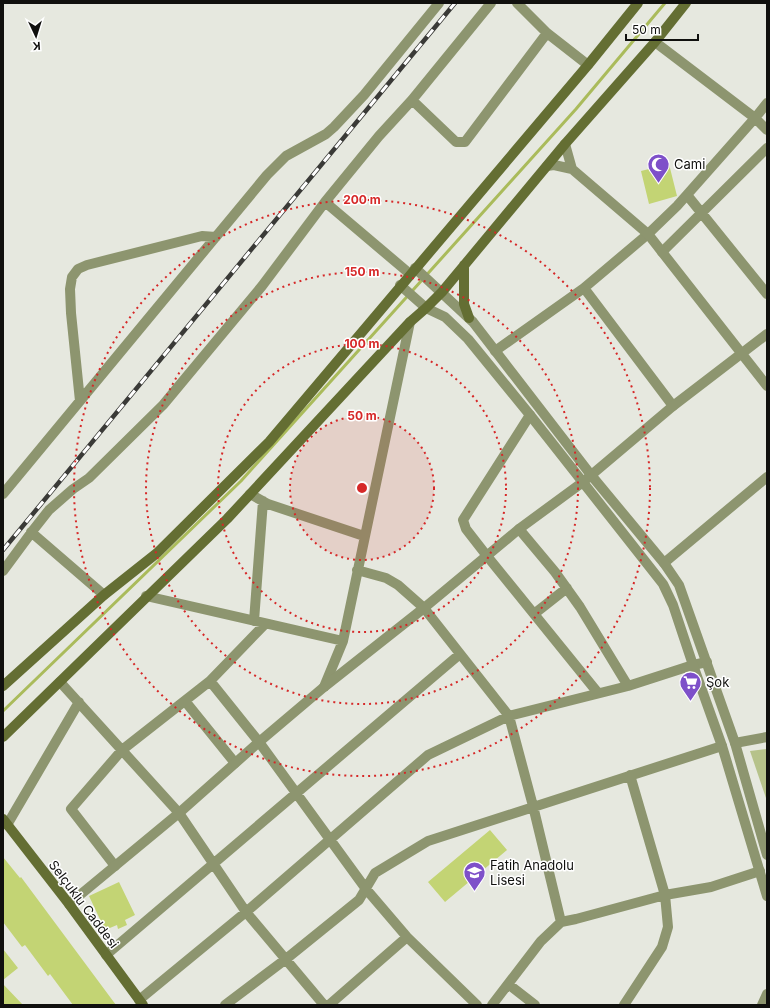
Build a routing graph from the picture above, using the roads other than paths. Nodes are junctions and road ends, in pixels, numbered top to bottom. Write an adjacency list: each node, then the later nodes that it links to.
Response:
1 (439, 3): 21 (street)
2 (491, 3): 9 (street)
3 (517, 3): 6 (street)
4 (638, 3): 8 (main road)
5 (686, 3): 7 (main road)
6 (547, 33): 8 (street); 9 (street)
7 (655, 42): 11 (street); 13 (main road)
8 (588, 65): 24 (main road)
9 (412, 100): 18 (street)
10 (767, 103): 11 (street)
11 (755, 118): 12 (street); 17 (street)
12 (767, 130)
13 (566, 144): 15 (main road); 16 (street)
14 (767, 148): 19 (street)
15 (547, 166): 16 (street); 23 (main road)
16 (572, 170): 20 (street)
17 (687, 195): 19 (street); 20 (street)
18 (325, 202): 24 (street); 45 (street)
19 (701, 213): 22 (street); 28 (street)
20 (648, 234): 22 (street); 26 (street)
21 (216, 237): 36 (street); 36 (street)
22 (662, 252): 34 (street)
23 (464, 265): 27 (main road); 30 (main road)
24 (415, 272): 25 (main road); 27 (street)
25 (403, 288): 29 (street); 52 (main road)
26 (584, 288): 33 (street); 37 (street)
27 (439, 290): 29 (main road); 30 (street)
28 (767, 294)
29 (423, 306): 31 (main road); 38 (street)
30 (469, 318): 33 (street)
31 (410, 322): 42 (main road); 46 (street)
32 (767, 334): 34 (street)
33 (495, 351): 40 (street)
34 (741, 353): 35 (street); 37 (street)
35 (767, 386)
36 (80, 401): 41 (street)
37 (673, 406): 40 (street)
38 (530, 415): 40 (street); 47 (street)
39 (767, 477): 48 (street)
40 (587, 479): 44 (street); 48 (street); 61 (street)
41 (3, 494)
42 (250, 494): 43 (street); 53 (main road)
43 (263, 501): 46 (street); 56 (street)
44 (519, 529): 47 (street); 51 (street)
45 (31, 532): 50 (street); 52 (street)
46 (364, 536): 49 (street)
47 (487, 556): 54 (street); 55 (street)
48 (664, 563): 60 (street)
49 (357, 570): 54 (street); 58 (street)
50 (3, 571)
51 (567, 588): 55 (street); 65 (street)
52 (104, 595): 64 (main road)
53 (146, 596): 56 (street); 63 (main road)
54 (424, 608): 59 (street); 66 (street)
55 (534, 614): 67 (street)
56 (254, 621): 57 (street)
57 (265, 624): 58 (street); 62 (street)
58 (343, 641): 66 (street)
59 (460, 654): 70 (street); 79 (street)
60 (707, 662): 61 (street); 74 (street)
61 (692, 665): 65 (street); 75 (street)
62 (210, 681): 68 (street); 73 (street)
63 (60, 682): 69 (street); 71 (main road)
64 (3, 686)
65 (628, 686): 67 (street)
66 (324, 687): 73 (street)
67 (598, 693): 70 (street)
68 (185, 701): 76 (street); 77 (street)
69 (79, 702): 76 (street); 82 (street)
70 (509, 716): 80 (street); 83 (street)
71 (3, 737)
72 (767, 737): 74 (street)
73 (259, 742): 77 (street); 79 (street)
74 (735, 743): 84 (street)
75 (722, 746): 78 (street); 87 (street)
76 (122, 750): 81 (street); 86 (street)
77 (235, 763): 81 (street)
78 (630, 775): 80 (street); 89 (street)
79 (296, 793): 83 (street); 85 (street)
80 (533, 806): 88 (street); 93 (street)
81 (179, 813): 85 (street); 86 (street)
82 (5, 822): 91 (main road, Selçuklu Caddesi)
83 (330, 840): 88 (street); 92 (street)
84 (767, 855)
85 (213, 864): 92 (street); 95 (street)
86 (115, 866): 91 (street)
87 (760, 871): 89 (street); 90 (street)
88 (366, 889): 94 (street); 96 (street)
89 (665, 895): 93 (street); 106 (street)
90 (767, 896)
91 (69, 904): 95 (main road, Selçuklu Caddesi)
92 (246, 912): 96 (street); 99 (street)
93 (561, 922): 97 (street)
94 (406, 937): 102 (street); 103 (street)
95 (106, 955): 99 (main road, Selçuklu Caddesi)
96 (286, 959): 100 (street); 101 (street)
97 (508, 984): 104 (street); 105 (street)
98 (767, 994): 107 (street)
99 (141, 1002)
100 (225, 1005)
101 (324, 1005)
102 (329, 1005)
103 (477, 1005)
104 (492, 1005)
105 (535, 1005)
106 (624, 1005)
107 (762, 1005)

